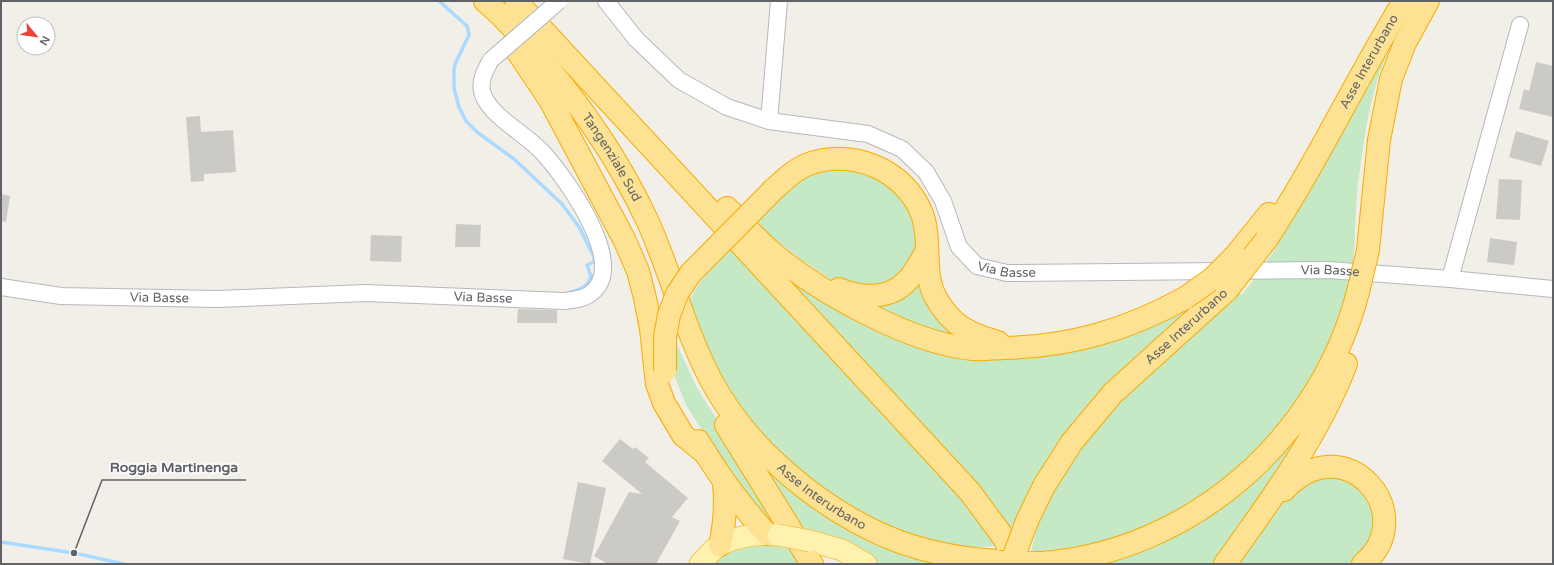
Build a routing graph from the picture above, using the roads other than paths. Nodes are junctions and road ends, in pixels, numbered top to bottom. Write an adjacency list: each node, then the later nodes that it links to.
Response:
1 (516, 1): 9 (highway)
2 (559, 1): 15 (street, Via Basse, bridge)
3 (606, 1): 11 (street, Via Basse)
4 (779, 1): 11 (street)
5 (1404, 1): 10 (highway, Asse Interurbano)
6 (1428, 1): 17 (highway, Asse Interurbano)
7 (491, 6): 18 (highway, Tangenziale Sud); 20 (highway)
8 (1520, 25): 14 (street)
9 (574, 63): 12 (highway); 26 (highway)
10 (1346, 102): 19 (highway, bridge); 26 (highway, Asse Interurbano, bridge)
11 (769, 121): 14 (street, Via Basse)
12 (751, 232): 13 (highway); 19 (highway)
13 (926, 251): 19 (highway); 20 (highway, bridge)
14 (1450, 278): 16 (street, Via Basse)
15 (1, 287)
16 (1553, 289)
17 (1363, 292): 22 (highway, Asse Interurbano); 26 (highway, Asse Interurbano, bridge)
18 (693, 341): 25 (highway, Asse Interurbano); 28 (highway)
19 (1019, 347)
20 (705, 453): 21 (highway)
21 (724, 483): 23 (highway); 24 (highway)
22 (1261, 514): 30 (highway, Asse Interurbano); 31 (highway)
23 (773, 534): 24 (main road); 29 (main road, bridge)
24 (720, 545): 27 (main road)
25 (953, 561): 26 (highway, Asse Interurbano)
26 (1008, 563)
27 (700, 564)
28 (812, 564)
29 (866, 564)
30 (1224, 564)
31 (1363, 564)

